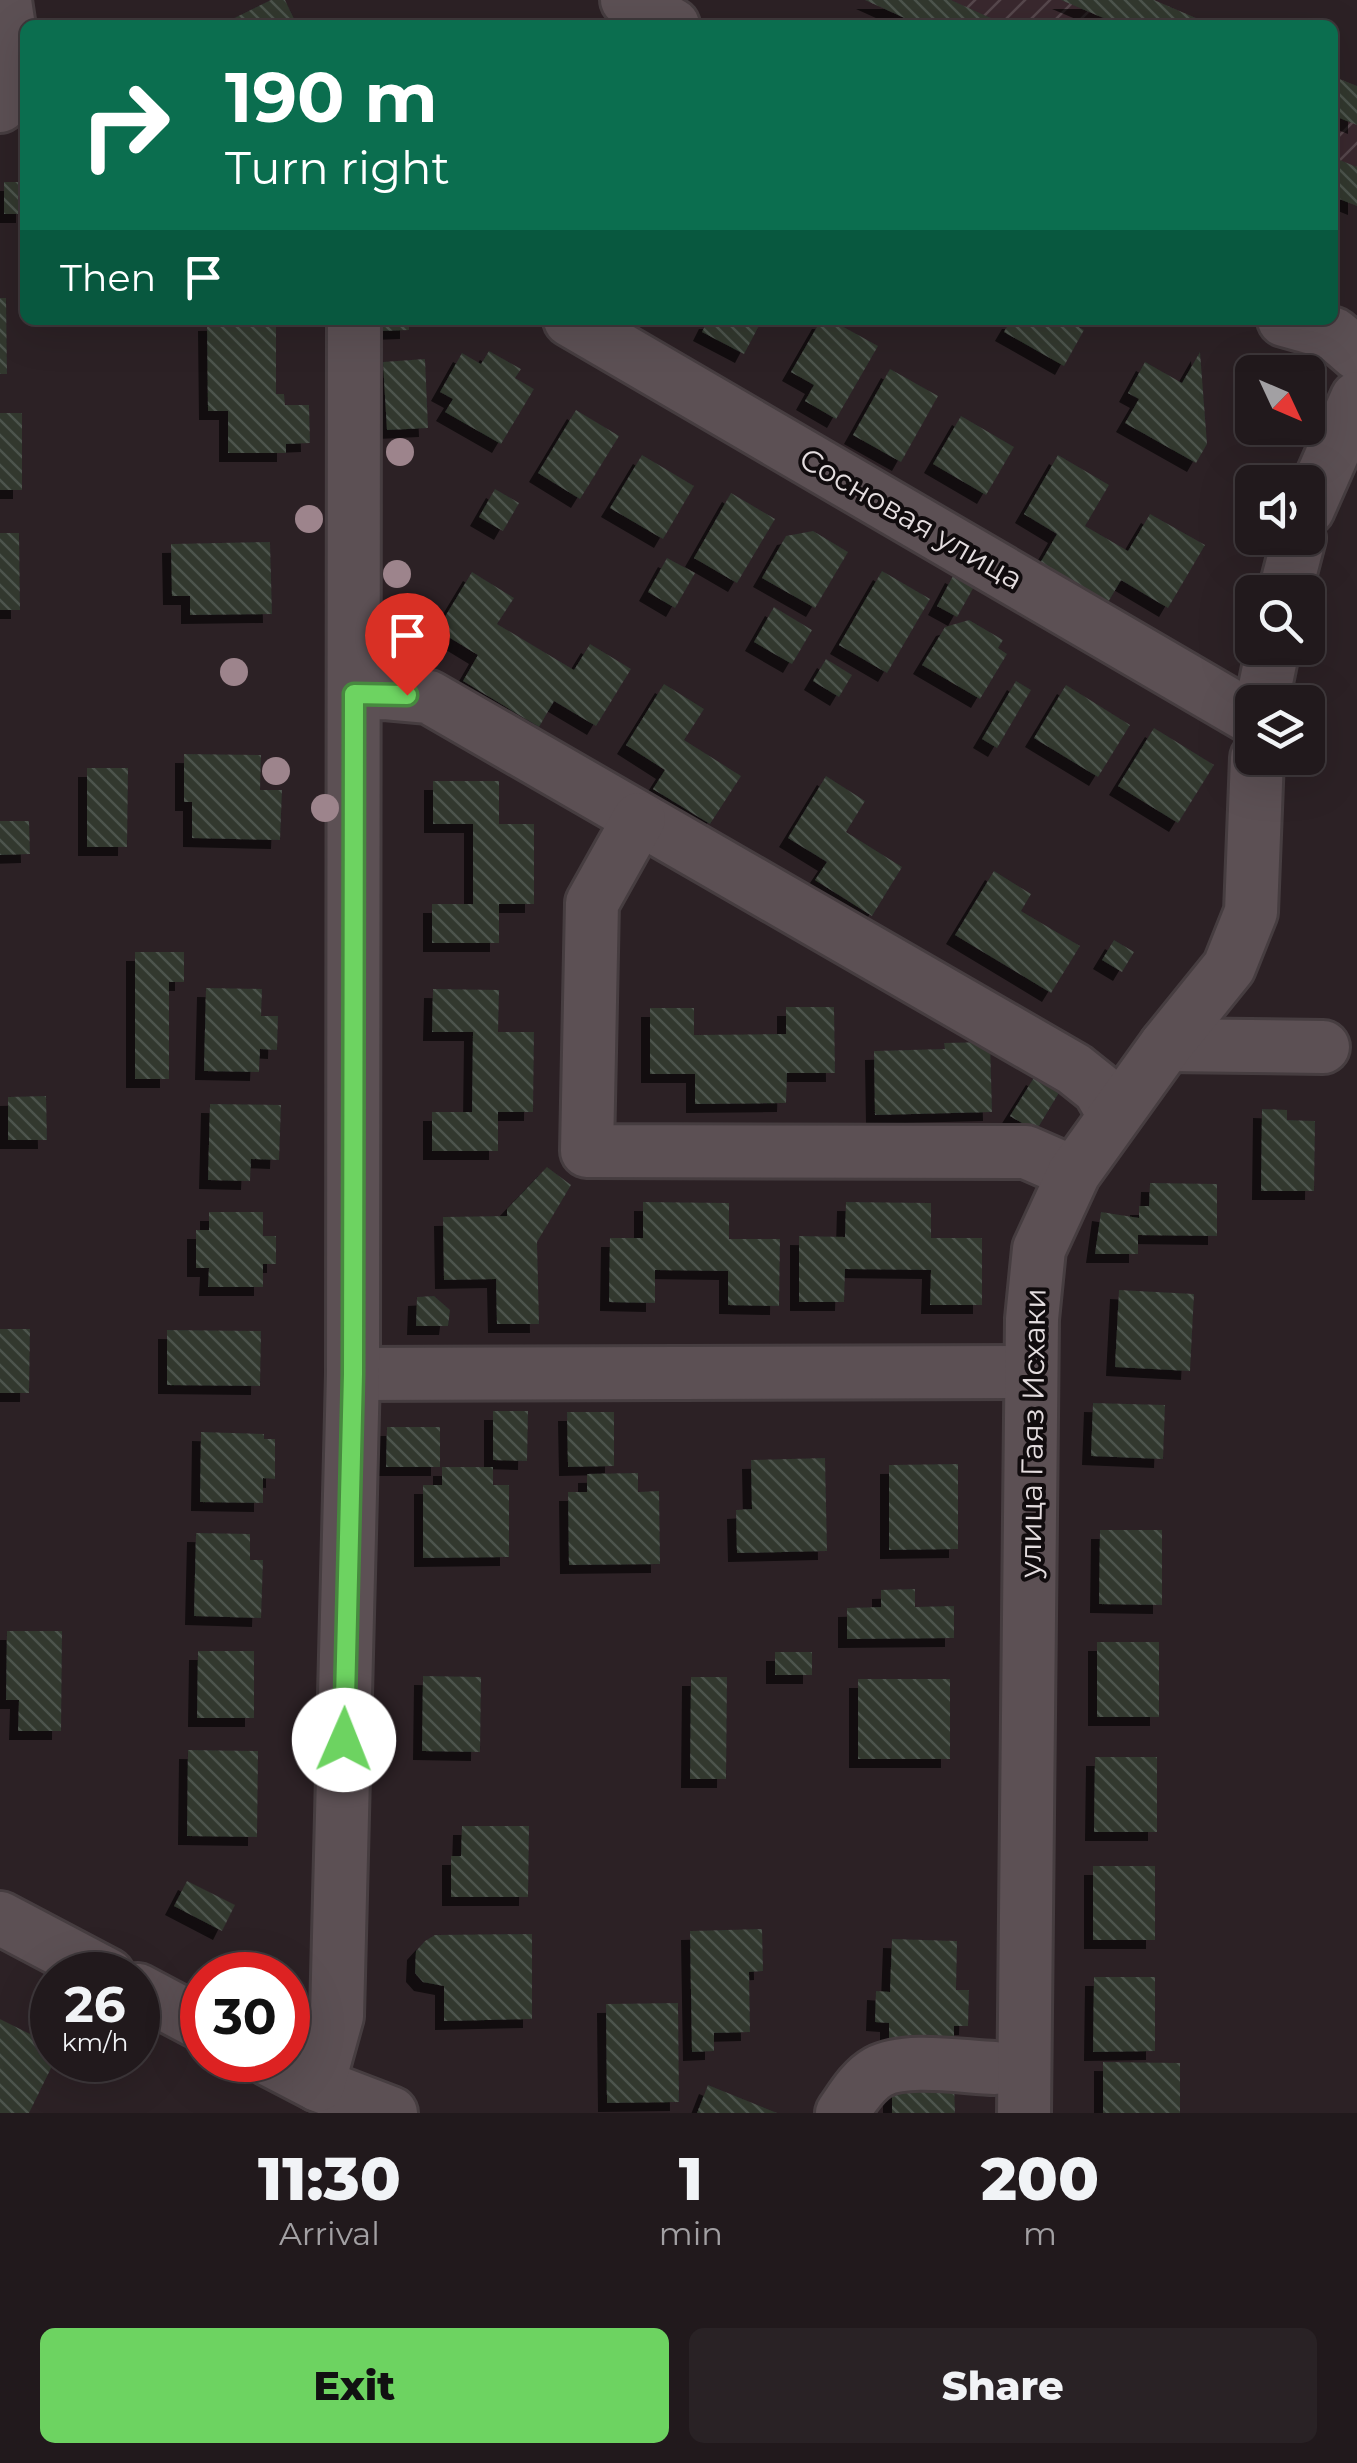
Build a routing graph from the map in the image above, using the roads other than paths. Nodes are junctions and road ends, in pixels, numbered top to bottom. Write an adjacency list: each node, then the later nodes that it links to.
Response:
1 (5, 0): 4 (street)
2 (627, 0): 3 (street)
3 (664, 20)
4 (0, 106)
5 (354, 325): 11 (street)
6 (579, 325): 12 (street, Сосновая улица)
7 (1302, 325): 8 (street)
8 (1357, 354)
9 (1357, 398): 10 (street)
10 (1325, 470)
11 (354, 694): 14 (street); 20 (street)
12 (1235, 708)
13 (1257, 775): 15 (street, улица Гаяз Исхаки)
14 (639, 819): 17 (street); 18 (street)
15 (1166, 1046): 16 (street); 17 (street, улица Гаяз Исхаки)
16 (1323, 1046)
17 (1114, 1115): 18 (street, улица Гаяз Исхаки)
18 (1074, 1174): 19 (street, улица Гаяз Исхаки)
19 (1031, 1372): 20 (street); 28 (street, улица Гаяз Исхаки)
20 (353, 1374): 25 (street)
21 (0, 1918): 22 (street)
22 (64, 1952)
23 (995, 2068): 27 (street)
24 (310, 2080): 25 (street)
25 (318, 2084): 26 (street)
26 (391, 2113)
27 (842, 2113)
28 (1024, 2113)

